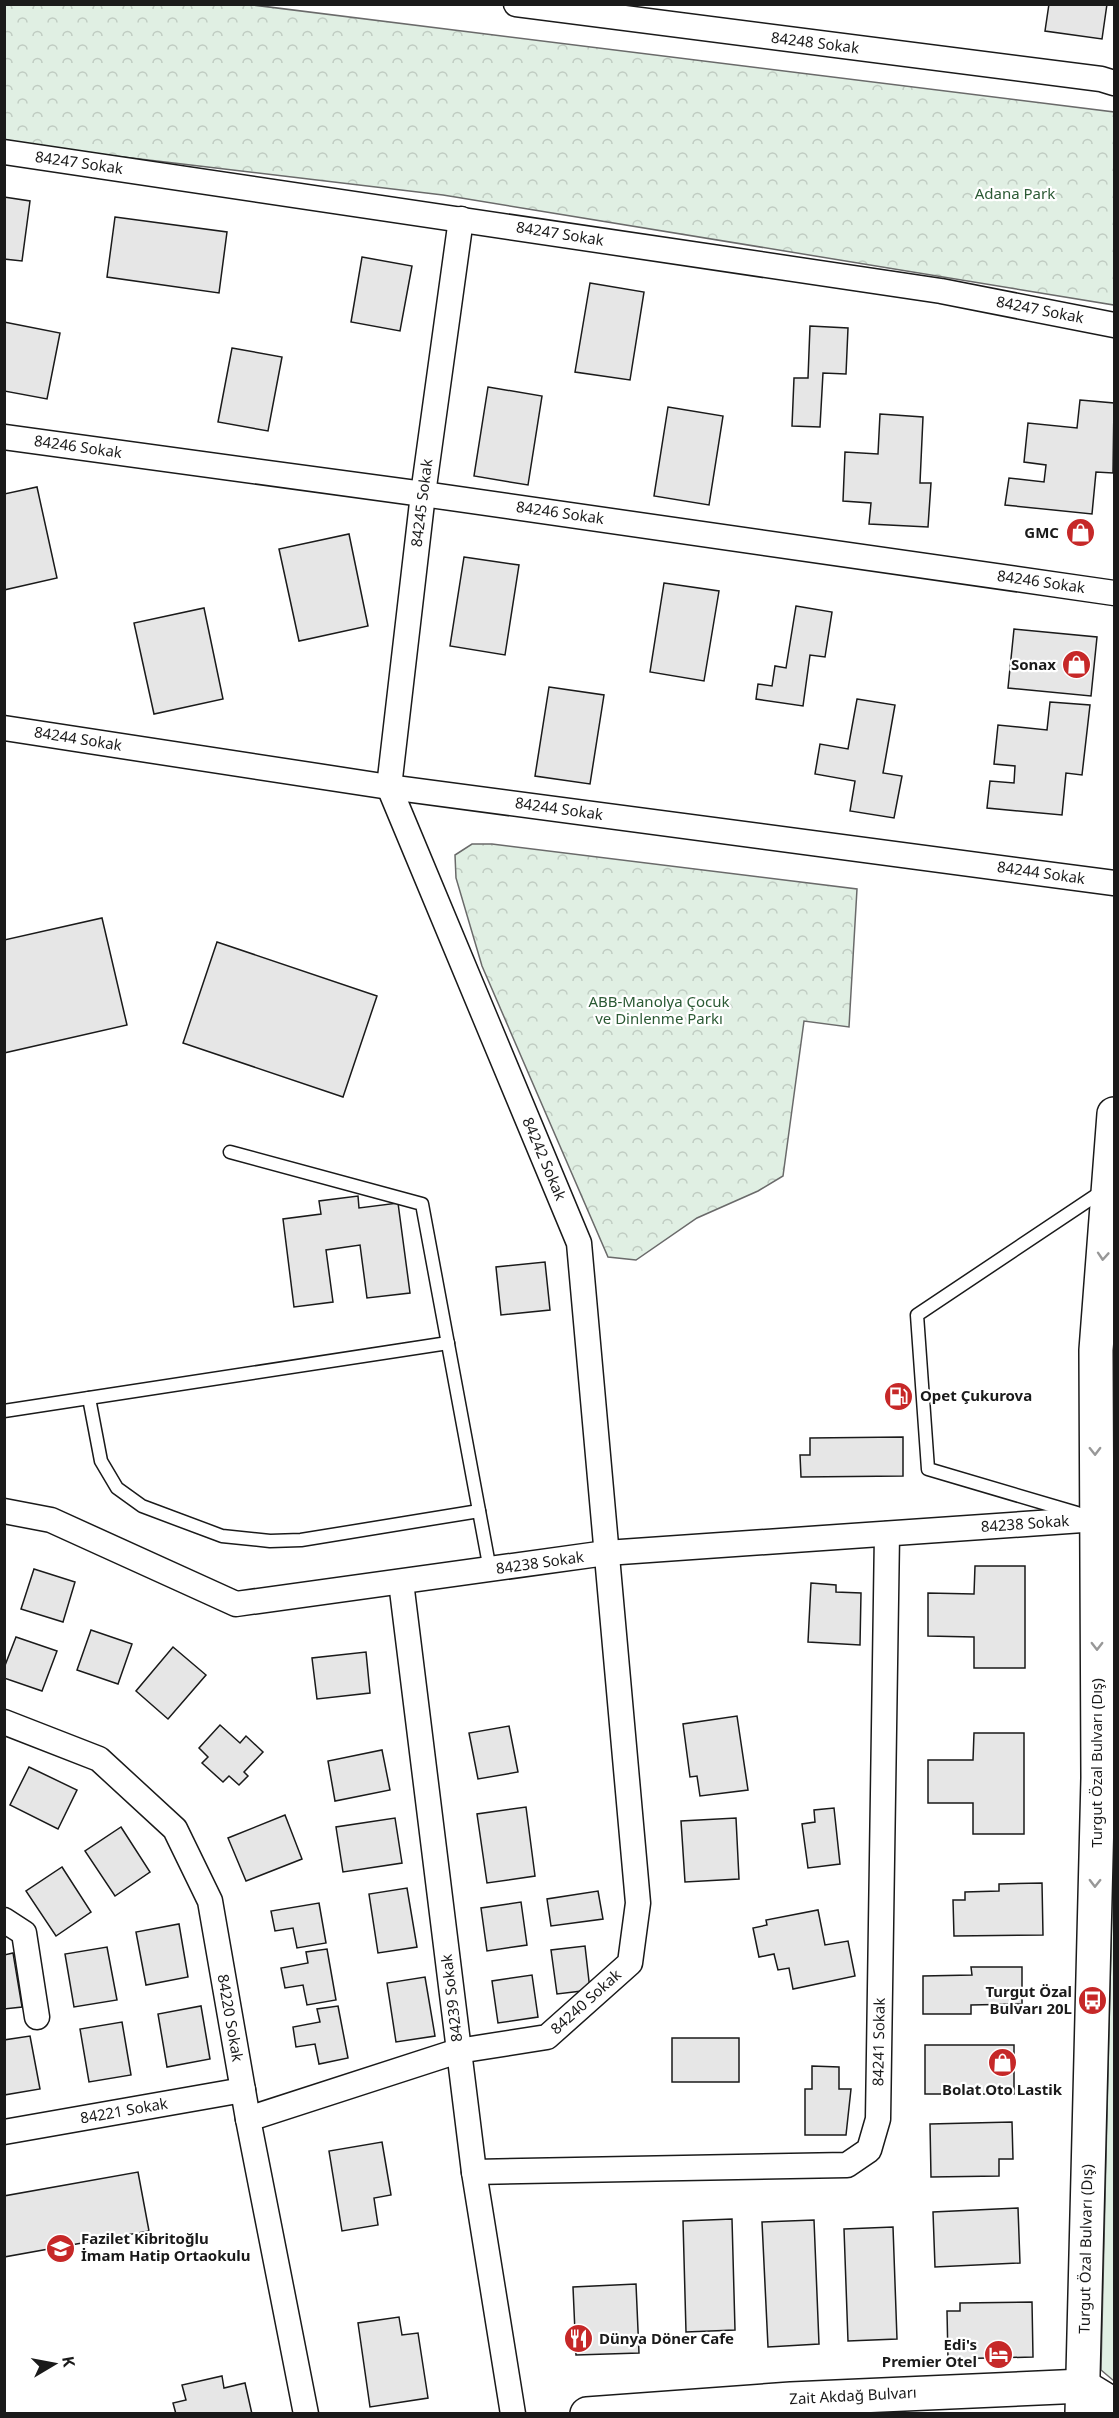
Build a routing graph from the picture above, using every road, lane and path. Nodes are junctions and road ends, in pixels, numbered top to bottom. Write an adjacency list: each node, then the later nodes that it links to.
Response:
1 (516, 4): 2 (street, 84248 Sokak)
2 (1114, 83)
3 (4, 152): 4 (street, 84247 Sokak)
4 (461, 219): 5 (street, 84247 Sokak); 7 (street, 84245 Sokak)
5 (1114, 325)
6 (4, 437): 7 (street, 84246 Sokak)
7 (423, 494): 8 (street, 84246 Sokak); 10 (street, 84245 Sokak)
8 (1114, 593)
9 (4, 728): 10 (street, 84244 Sokak)
10 (389, 787): 11 (street, 84244 Sokak); 22 (street, 84242 Sokak)
11 (1114, 883)
12 (1114, 1114): 14 (main road, Turgut Özal Bulvarı (Dış))
13 (230, 1152): 15 (lane)
14 (1108, 1187): 20 (main road, Turgut Özal Bulvarı (Dış), one-way to 20); 20 (lane)
15 (448, 1343): 16 (lane); 19 (lane)
16 (89, 1398): 17 (lane); 19 (lane)
17 (4, 1411)
18 (4, 1511): 24 (street, 84238 Sokak)
19 (479, 1511): 23 (lane)
20 (1097, 1519): 21 (street, 84238 Sokak); 33 (main road, Turgut Özal Bulvarı (Dış), one-way to 33)
21 (887, 1533): 22 (street, 84238 Sokak); 32 (street, 84241 Sokak)
22 (606, 1553): 23 (street, 84238 Sokak); 28 (street, 84240 Sokak)
23 (490, 1570): 24 (street, 84238 Sokak)
24 (401, 1582): 28 (street, 84239 Sokak)
25 (4, 1722): 29 (street, 84220 Sokak)
26 (4, 1920): 27 (street)
27 (37, 2017)
28 (458, 2051): 30 (street, 84240 Sokak); 32 (street, 84239 Sokak)
29 (243, 2090): 30 (street, 84220 Sokak); 31 (street, 84221 Sokak)
30 (248, 2119): 36 (street, 84220 Sokak)
31 (4, 2132)
32 (474, 2172): 37 (street, 84239 Sokak)
33 (1082, 2400): 34 (main road); 35 (main road, Zait Akdağ Bulvarı)
34 (1114, 2405)
35 (792, 2406): 38 (main road, Zait Akdağ Bulvarı)
36 (306, 2414)
37 (513, 2414)
38 (587, 2414)

